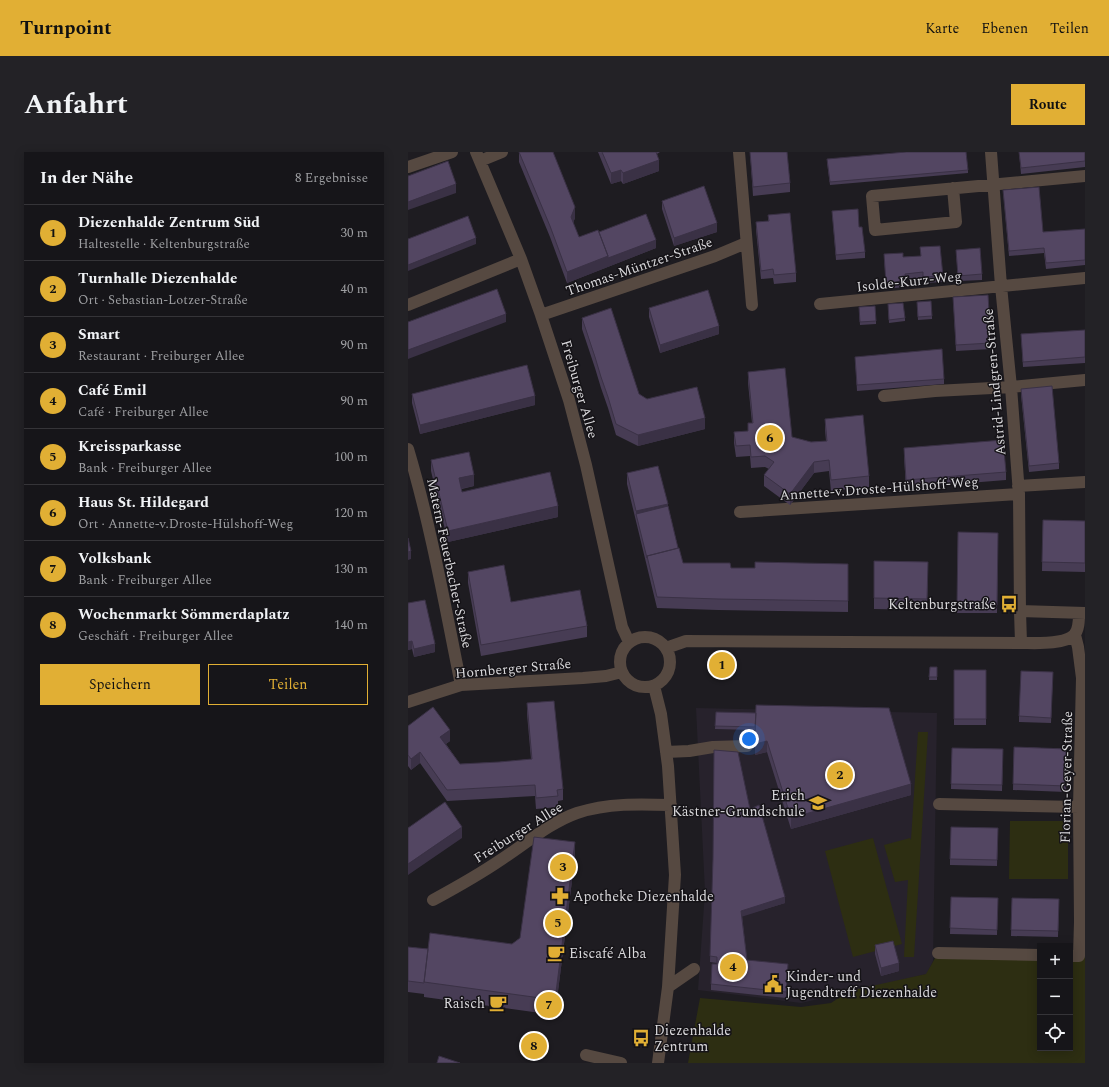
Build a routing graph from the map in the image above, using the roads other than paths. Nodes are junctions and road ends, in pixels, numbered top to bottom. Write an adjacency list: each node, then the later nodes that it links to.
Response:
1 (452, 152): 6 (street)
2 (502, 152): 5 (street)
3 (739, 152): 10 (street)
4 (991, 152): 8 (street, Astrid-Lindgren-Straße)
5 (478, 156): 11 (street, Freiburger Allee)
6 (408, 167)
7 (1085, 176): 8 (street)
8 (993, 185): 9 (street); 13 (street, Astrid-Lindgren-Straße)
9 (953, 188): 9 (street)
10 (746, 243): 16 (street); 17 (street, Thomas-Müntzer-Straße)
11 (521, 259): 15 (street); 17 (street, Freiburger Allee)
12 (1085, 278): 13 (street, Isolde-Kurz-Weg)
13 (1001, 286): 14 (street, Isolde-Kurz-Weg); 19 (street, Astrid-Lindgren-Straße)
14 (820, 304)
15 (408, 305)
16 (752, 305)
17 (541, 315): 28 (street, Freiburger Allee)
18 (1085, 380): 19 (street)
19 (1011, 387): 20 (street); 23 (street, Astrid-Lindgren-Straße)
20 (884, 396)
21 (408, 449): 32 (street, Matern-Feuerbacher-Straße)
22 (1085, 482): 23 (street, Annette-v.Droste-Hülshoff-Weg)
23 (1018, 490): 24 (street, Annette-v.Droste-Hülshoff-Weg); 25 (street, Astrid-Lindgren-Straße)
24 (740, 512)
25 (1020, 611): 26 (street); 29 (street)
26 (1082, 613): 27 (street)
27 (1075, 635): 29 (street); 37 (street, Florian-Geyer-Straße)
28 (629, 642): 30 (street); 31 (street)
29 (1021, 643): 30 (street)
30 (666, 648): 33 (street)
31 (622, 672): 32 (street, Hornberger Straße); 33 (street)
32 (461, 684): 34 (street, Hornberger Straße)
33 (654, 686): 36 (street)
34 (409, 700)
35 (747, 746): 36 (street)
36 (666, 752): 38 (street)
37 (1083, 777): 40 (street, Florian-Geyer-Straße)
38 (671, 804): 41 (street, Freiburger Allee); 47 (street)
39 (939, 804): 40 (street)
40 (1079, 806): 42 (street, Florian-Geyer-Straße)
41 (433, 900)
42 (1082, 922): 45 (street, Florian-Geyer-Straße)
43 (938, 953): 44 (street)
44 (1037, 955)
45 (1073, 956)
46 (694, 969): 47 (street)
47 (668, 987): 50 (street)
48 (586, 1055): 49 (street)
49 (621, 1063)
50 (658, 1063)

